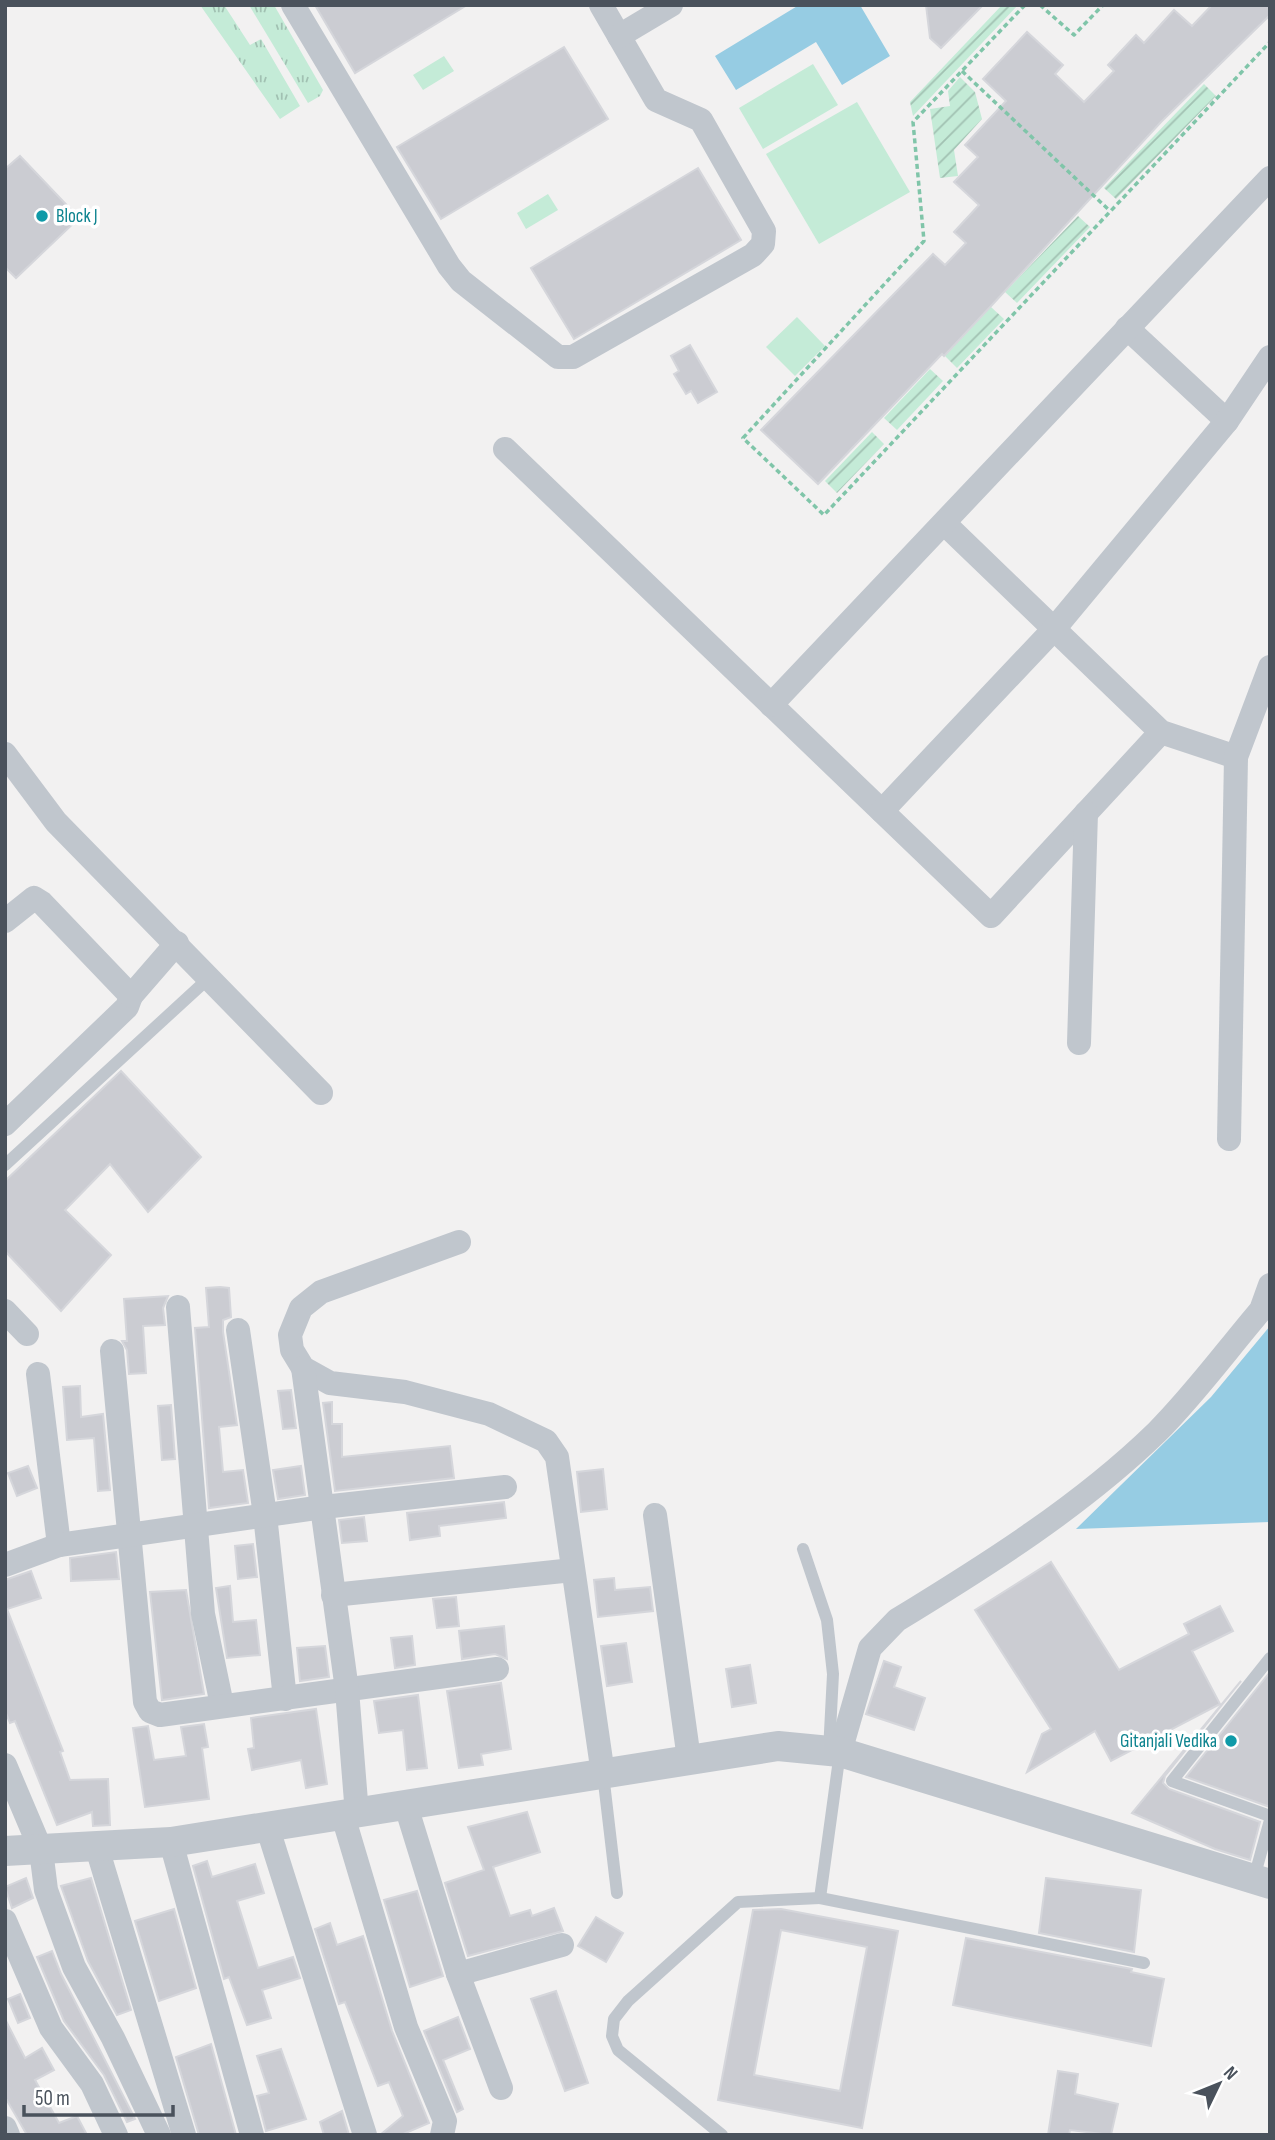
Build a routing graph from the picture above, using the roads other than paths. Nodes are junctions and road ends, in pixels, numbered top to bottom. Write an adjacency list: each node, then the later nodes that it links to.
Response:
1 (293, 5): 4 (street)
2 (601, 5): 4 (street)
3 (671, 5): 4 (street)
4 (619, 36)
5 (1270, 178): 6 (street)
6 (1127, 328): 8 (street); 10 (street)
7 (1270, 357): 8 (street)
8 (1227, 421): 11 (street)
9 (505, 449): 13 (street)
10 (945, 524): 11 (street); 13 (street)
11 (1054, 629): 14 (street); 17 (street)
12 (1270, 667): 16 (street)
13 (771, 705): 17 (street)
14 (1161, 732): 16 (street); 18 (street)
15 (5, 754): 20 (street)
16 (1236, 757): 26 (street)
17 (882, 811): 18 (street)
18 (1086, 813): 23 (street)
19 (5, 921): 22 (street)
20 (177, 943): 21 (street); 22 (street)
21 (210, 977): 24 (street); 27 (lane)
22 (131, 996): 25 (street)
23 (1079, 1043)
24 (321, 1093)
25 (5, 1124)
26 (1229, 1139)
27 (5, 1165)
28 (459, 1242): 35 (street)
29 (1270, 1285): 53 (street)
30 (178, 1307): 41 (street)
31 (5, 1311): 33 (street)
32 (238, 1330): 39 (street)
33 (27, 1334)
34 (112, 1351): 42 (street)
35 (303, 1368): 38 (street); 46 (street)
36 (38, 1374): 43 (street)
37 (505, 1487): 38 (street)
38 (323, 1507): 39 (street); 47 (street)
39 (265, 1515): 41 (street); 51 (street)
40 (655, 1516): 54 (street)
41 (196, 1525): 42 (street); 52 (street)
42 (130, 1535): 43 (street); 52 (street)
43 (59, 1545): 45 (street)
44 (803, 1549): 53 (lane)
45 (5, 1565)
46 (573, 1570): 47 (street); 56 (street)
47 (333, 1595): 50 (street)
48 (1270, 1658): 59 (lane)
49 (497, 1669): 50 (street)
50 (347, 1690): 51 (street); 58 (street)
51 (285, 1699): 52 (street)
52 (222, 1705)
53 (835, 1752): 54 (street); 65 (street); 67 (lane)
54 (689, 1759): 56 (street)
55 (5, 1765): 63 (street)
56 (603, 1773): 57 (street); 66 (lane)
57 (406, 1806): 58 (street); 71 (street)
58 (350, 1815): 60 (street); 80 (street)
59 (1270, 1818): 65 (lane)
60 (268, 1829): 61 (street); 79 (street)
61 (171, 1842): 62 (street); 78 (street)
62 (97, 1848): 63 (street); 77 (street)
63 (41, 1850): 64 (street); 76 (street)
64 (5, 1851)
65 (1262, 1881)
66 (617, 1893)
67 (820, 1898): 70 (lane); 81 (lane)
68 (5, 1922): 75 (street)
69 (562, 1945): 71 (street)
70 (1143, 1963)
71 (458, 1974): 72 (street)
72 (501, 2088)
73 (5, 2128): 74 (street)
74 (8, 2135)
75 (116, 2135)
76 (159, 2135)
77 (184, 2135)
78 (252, 2135)
79 (365, 2135)
80 (442, 2135)
81 (722, 2135)

